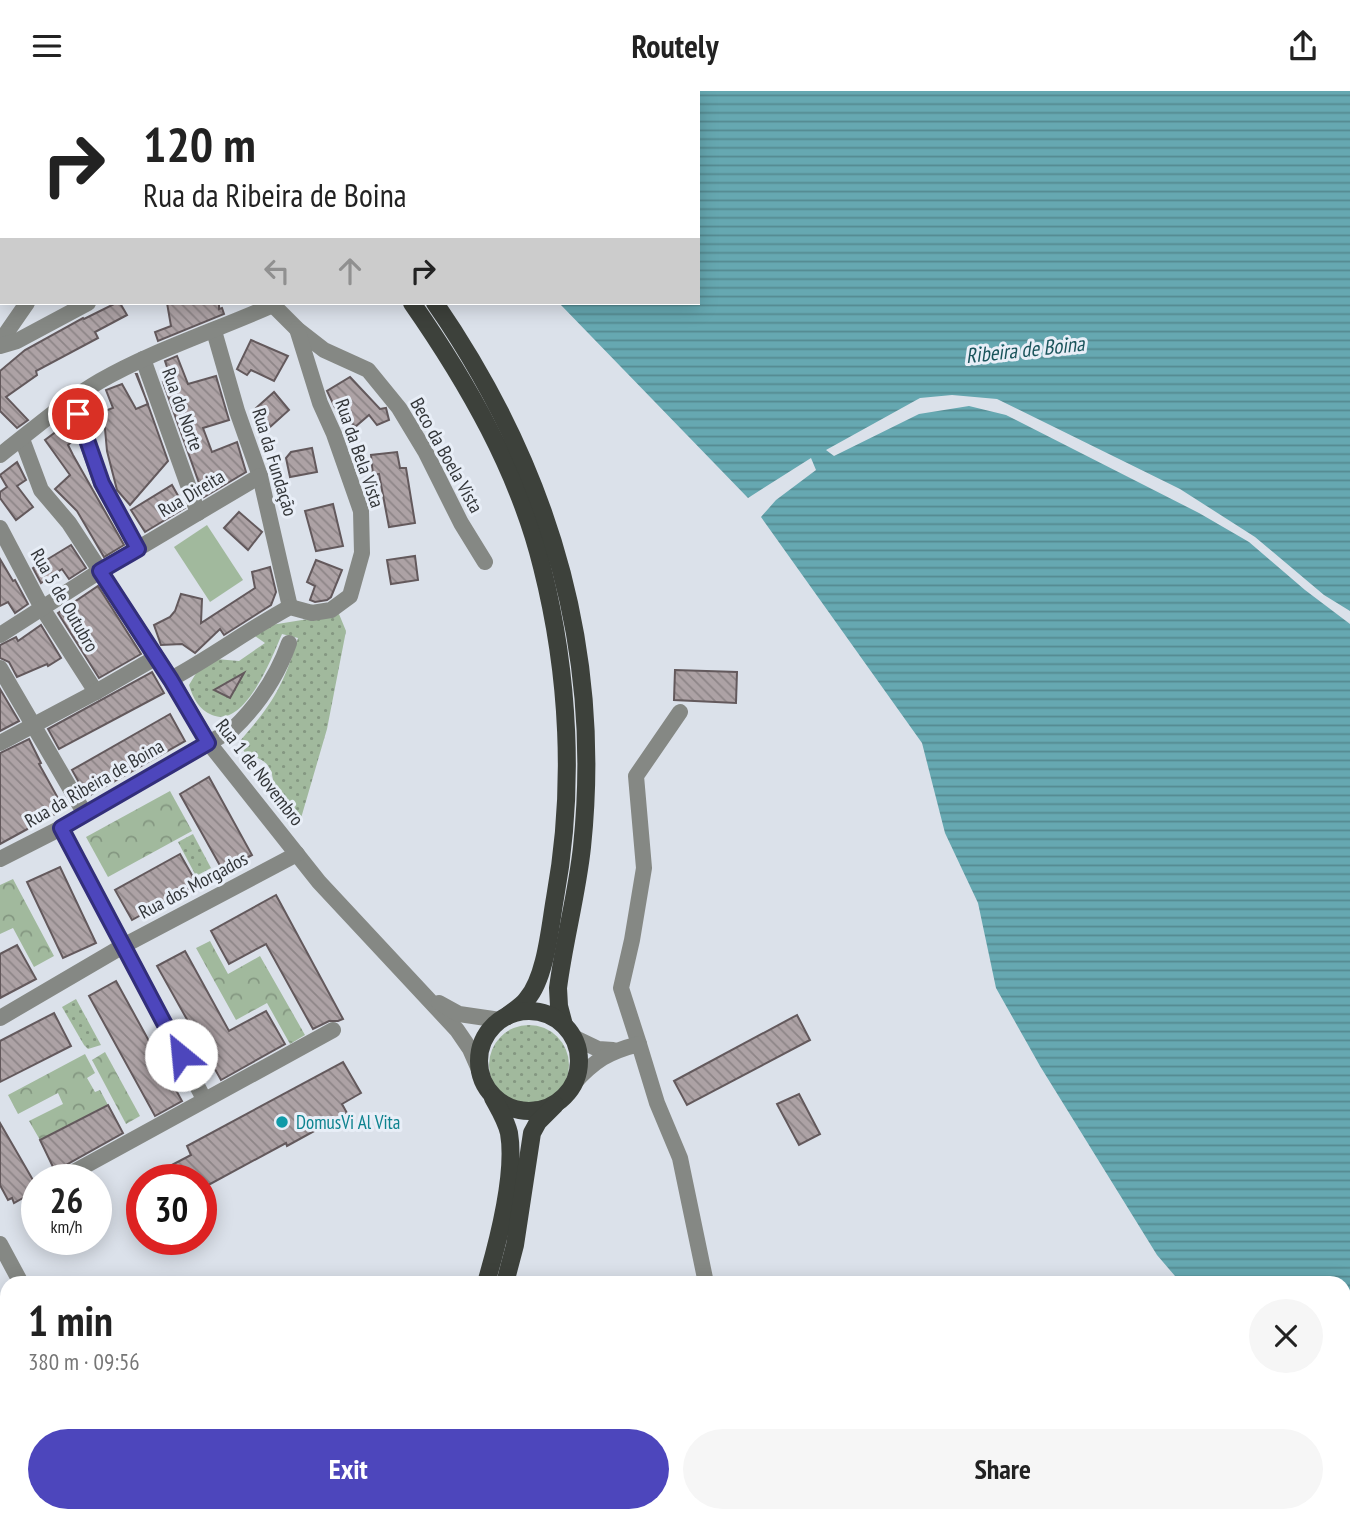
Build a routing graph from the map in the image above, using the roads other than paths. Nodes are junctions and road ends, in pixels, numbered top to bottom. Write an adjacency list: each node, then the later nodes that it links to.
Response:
1 (26, 305): 9 (street)
2 (84, 305): 9 (street)
3 (270, 305): 8 (street)
4 (273, 305): 7 (street, Beco da Boela Vista)
5 (413, 305): 39 (main road)
6 (436, 305): 41 (main road)
7 (297, 329): 18 (street, Beco da Boela Vista); 20 (street, Rua da Bela Vista)
8 (214, 331): 10 (street); 14 (street, Rua da Fundação)
9 (0, 344)
10 (143, 359): 11 (street); 15 (street, Rua do Norte)
11 (72, 398): 12 (street); 17 (street)
12 (22, 439): 13 (street); 19 (street, Rua 1 de Novembro)
13 (0, 455)
14 (260, 476): 15 (street, Rua Direita); 20 (street, Rua da Fundação)
15 (198, 513): 17 (street, Rua Direita)
16 (0, 528): 21 (street, Rua 5 de Outubro)
17 (138, 549): 19 (street, Rua Direita)
18 (485, 562)
19 (100, 571): 21 (street, Rua Direita); 24 (street, Rua 1 de Novembro)
20 (290, 607): 26 (street)
21 (43, 608): 22 (street, Rua Direita); 27 (street, Rua 5 de Outubro)
22 (0, 635)
23 (289, 643): 31 (street, Rua da Ribeira de Boina)
24 (155, 658): 26 (street, Rua 1 de Novembro); 27 (street)
25 (0, 669): 29 (street)
26 (171, 680): 31 (street, Rua 1 de Novembro)
27 (96, 692): 29 (street)
28 (680, 712): 42 (street)
29 (34, 725): 30 (street); 32 (street)
30 (0, 743)
31 (208, 743): 32 (street, Rua da Ribeira de Boina); 34 (street, Rua 1 de Novembro)
32 (85, 814): 33 (street, Rua da Ribeira de Boina)
33 (61, 828): 35 (street, Rua da Ribeira de Boina); 36 (street)
34 (297, 854): 36 (street, Rua dos Morgados); 37 (street, Rua 1 de Novembro)
35 (0, 859)
36 (122, 946): 38 (street, Rua dos Morgados); 46 (street)
37 (428, 997): 39 (street); 44 (street)
38 (0, 1018)
39 (503, 1018): 41 (main road); 44 (main road)
40 (332, 1030): 46 (street)
41 (568, 1031): 43 (street); 45 (main road)
42 (639, 1044): 43 (street); 52 (street)
43 (613, 1051): 45 (street)
44 (482, 1079): 45 (main road); 50 (main road)
45 (568, 1091): 51 (main road)
46 (204, 1099): 47 (street)
47 (88, 1164)
48 (0, 1244): 49 (street)
49 (17, 1276)
50 (488, 1276)
51 (507, 1276)
52 (704, 1276)

